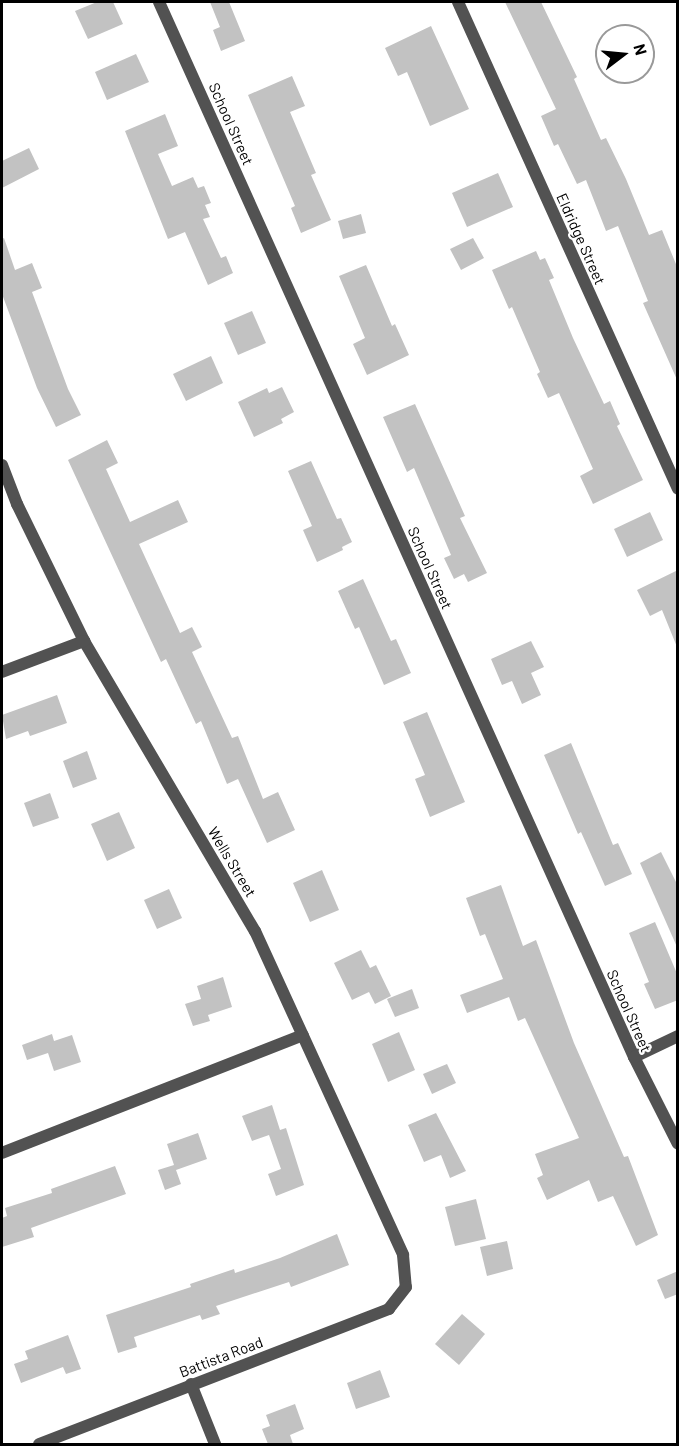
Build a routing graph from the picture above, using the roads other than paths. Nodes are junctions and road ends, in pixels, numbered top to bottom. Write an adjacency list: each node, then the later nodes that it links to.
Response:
1 (159, 2): 9 (street, School Street)
2 (458, 2): 4 (street, Eldridge Street)
3 (2, 465): 5 (street, Wells Street)
4 (678, 489)
5 (84, 640): 6 (street); 7 (street, Wells Street)
6 (2, 672)
7 (303, 1035): 11 (street); 12 (street, Wells Street)
8 (678, 1036): 9 (street)
9 (633, 1057): 10 (street, School Street)
10 (678, 1144)
11 (2, 1153)
12 (406, 1287): 13 (street, Battista Road)
13 (191, 1384): 14 (street, Battista Road); 15 (street)
14 (39, 1444)
15 (215, 1444)

